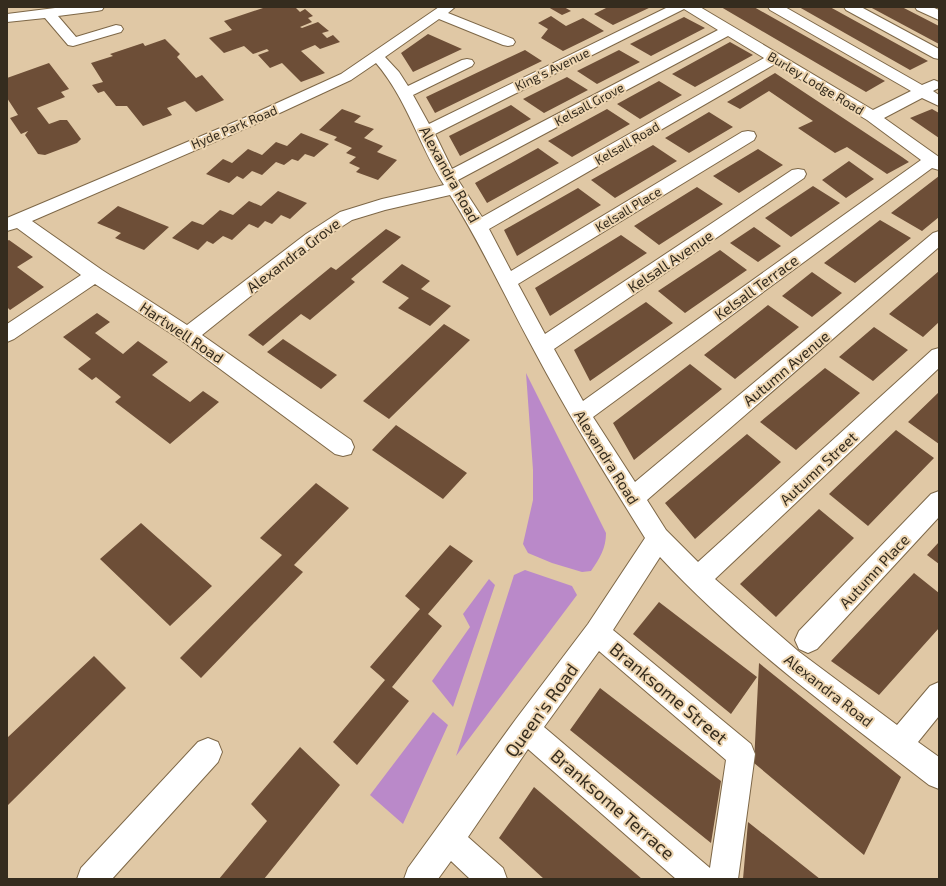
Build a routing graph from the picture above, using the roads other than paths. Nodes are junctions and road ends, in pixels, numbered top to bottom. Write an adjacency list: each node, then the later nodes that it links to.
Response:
1 (96, 7): 8 (street)
2 (679, 7): 23 (street, King's Avenue)
3 (690, 7): 12 (street, Burley Lodge Road)
4 (775, 7): 19 (street)
5 (851, 7): 14 (street)
6 (922, 7): 9 (street)
7 (443, 10): 13 (street); 15 (street, Hyde Park Road)
8 (49, 14): 10 (street); 11 (street)
9 (939, 16)
10 (7, 18)
11 (116, 29)
12 (729, 30): 16 (street, Burley Lodge Road); 27 (street, Kelsall Grove)
13 (508, 42)
14 (939, 55)
15 (377, 56): 20 (street, Alexandra Road); 28 (street, Hyde Park Road)
16 (775, 58): 22 (street, Burley Lodge Road); 29 (street, Kelsall Road)
17 (467, 63): 20 (street)
18 (939, 83): 19 (street)
19 (924, 91): 21 (street); 22 (street)
20 (404, 93): 23 (street, Alexandra Road)
21 (939, 101)
22 (873, 117): 25 (street, Burley Lodge Road)
23 (426, 132): 27 (street, Alexandra Road)
24 (748, 136): 32 (street, Kelsall Place)
25 (936, 162): 37 (street, Kelsall Terrace)
26 (798, 174): 35 (street, Kelsall Avenue)
27 (452, 183): 29 (street, Alexandra Road); 34 (street, Alexandra Grove)
28 (13, 222): 31 (street, Hartwell Road)
29 (480, 227): 32 (street, Alexandra Road)
30 (939, 237): 39 (street, Autumn Avenue)
31 (95, 275): 33 (street); 34 (street, Hartwell Road)
32 (508, 282): 35 (street, Alexandra Road)
33 (7, 334)
34 (188, 335): 38 (street, Hartwell Road)
35 (542, 347): 37 (street, Alexandra Road)
36 (939, 356): 42 (street, Autumn Street)
37 (580, 415): 39 (street, Alexandra Road)
38 (343, 447)
39 (632, 498): 41 (street, Alexandra Road)
40 (939, 501): 44 (street, Autumn Place)
41 (658, 538): 42 (street, Alexandra Road); 43 (street, Queen's Road)
42 (697, 579): 47 (street, Alexandra Road)
43 (597, 633): 46 (street, Queen's Road); 55 (street, Branksome Street)
44 (808, 640)
45 (939, 695): 47 (street)
46 (526, 729): 50 (street, Queen's Road); 54 (street, Branksome Terrace)
47 (899, 744): 49 (street, Alexandra Road)
48 (208, 752): 51 (street)
49 (939, 775)
50 (449, 839): 52 (street, Queen's Road); 53 (street)
51 (92, 879)
52 (419, 879)
53 (492, 879)
54 (699, 879)
55 (723, 879)

